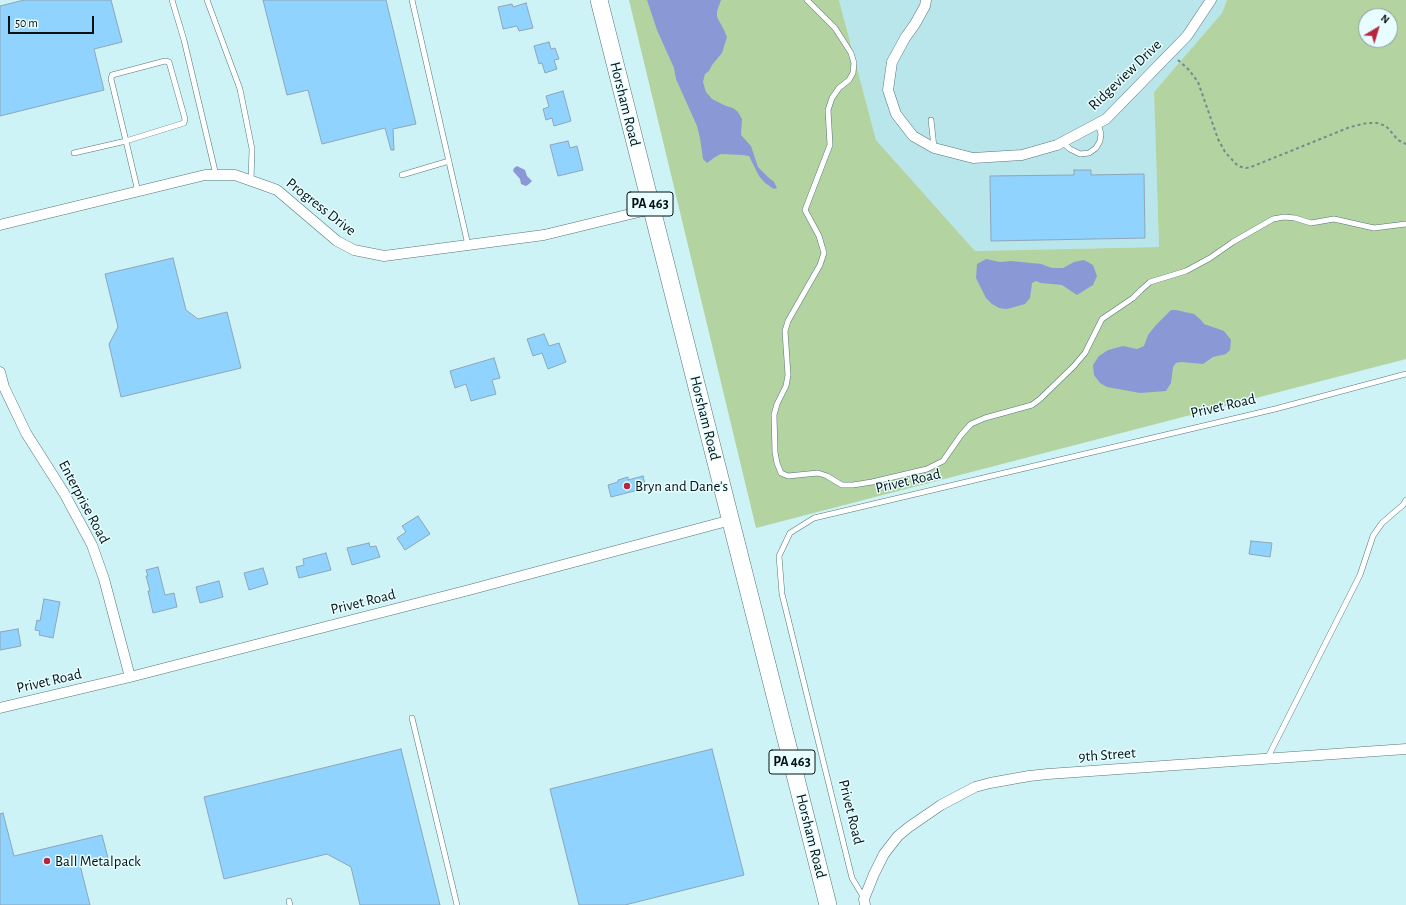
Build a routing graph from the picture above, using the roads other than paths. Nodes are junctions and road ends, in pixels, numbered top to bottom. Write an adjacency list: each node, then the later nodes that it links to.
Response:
1 (172, 0): 15 (lane)
2 (207, 0): 17 (lane)
3 (412, 0): 14 (lane)
4 (599, 0): 19 (main road, Horsham Road / PA 463)
5 (807, 0): 20 (lane)
6 (926, 0): 12 (street, Ridgeview Drive)
7 (1211, 0): 9 (street, Ridgeview Drive)
8 (931, 120): 12 (lane)
9 (1098, 123): 11 (street, Ridgeview Drive); 11 (lane)
10 (126, 141): 10 (lane); 13 (lane); 18 (lane)
11 (1062, 142): 12 (street, Ridgeview Drive)
12 (934, 148)
13 (74, 153)
14 (449, 161): 16 (lane); 22 (lane)
15 (216, 175): 17 (street, Progress Drive); 18 (street, Progress Drive)
16 (402, 175)
17 (251, 181): 22 (street, Progress Drive)
18 (138, 192): 21 (street, Progress Drive)
19 (651, 208): 22 (street, Progress Drive); 26 (main road, Horsham Road / PA 463)
20 (1406, 224)
21 (0, 225)
22 (468, 245)
23 (0, 372): 27 (street, Enterprise Road)
24 (1406, 374): 32 (lane, Privet Road)
25 (1406, 500): 31 (lane)
26 (731, 520): 27 (street, Privet Road); 34 (main road, Horsham Road / PA 463)
27 (130, 677): 28 (street, Privet Road)
28 (0, 708)
29 (412, 718): 33 (lane)
30 (1406, 749): 31 (street, 9th Street)
31 (1267, 759): 32 (street, 9th Street)
32 (865, 902)
33 (457, 905)
34 (828, 905)

